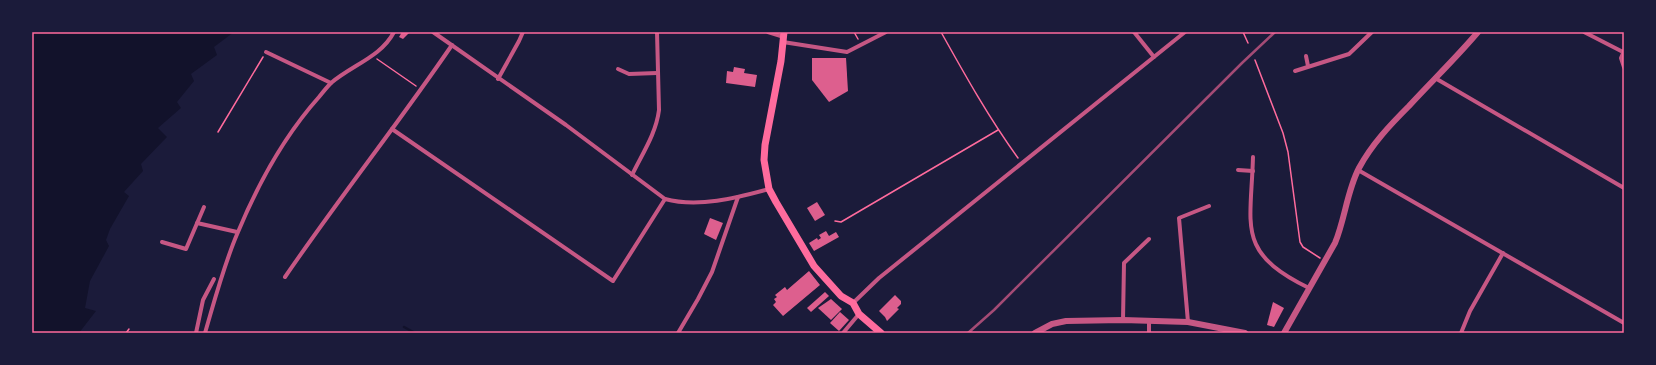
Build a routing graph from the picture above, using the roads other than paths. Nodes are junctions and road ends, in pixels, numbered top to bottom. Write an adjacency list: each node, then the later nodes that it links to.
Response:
1 (394, 32): 25 (street)
2 (433, 32): 13 (street)
3 (523, 32): 24 (street)
4 (657, 32): 22 (street)
5 (768, 32): 12 (street)
6 (886, 32): 12 (street)
7 (1134, 32): 17 (street)
8 (1185, 32): 17 (street)
9 (1372, 32): 18 (street)
10 (1478, 32): 23 (street)
11 (1584, 32): 14 (street)
12 (784, 37): 33 (main road)
13 (452, 46): 24 (street); 26 (street)
14 (1624, 51): 19 (street)
15 (266, 52): 25 (street)
16 (1306, 56): 18 (street)
17 (1154, 57): 46 (street)
18 (1308, 66): 21 (street)
19 (1624, 67)
20 (618, 69): 22 (street)
21 (1295, 71)
22 (657, 74): 31 (street)
23 (1435, 78): 29 (street); 32 (street)
24 (498, 79): 31 (street)
25 (331, 83): 39 (street)
26 (392, 129): 35 (street); 43 (street)
27 (1253, 157): 30 (street)
28 (1238, 170): 30 (street)
29 (1358, 170): 42 (street); 45 (street)
30 (1253, 171): 45 (street)
31 (632, 175): 35 (street)
32 (1624, 188)
33 (769, 189): 34 (street); 46 (main road)
34 (738, 197): 35 (street); 54 (street)
35 (665, 199)
36 (1209, 206): 50 (street)
37 (204, 207): 38 (street)
38 (197, 223): 39 (street); 41 (street)
39 (238, 232): 53 (street)
40 (1149, 238): 48 (street)
41 (162, 242)
42 (1503, 253): 51 (street); 61 (street)
43 (285, 277)
44 (214, 279): 52 (street)
45 (1309, 288): 60 (street)
46 (853, 303): 47 (main road)
47 (859, 314): 55 (street); 56 (main road)
48 (1123, 320): 49 (street); 57 (street)
49 (1149, 320): 50 (street); 58 (street)
50 (1188, 322): 59 (street)
51 (1624, 323)
52 (196, 333)
53 (205, 333)
54 (678, 333)
55 (843, 333)
56 (881, 333)
57 (1035, 333)
58 (1149, 333)
59 (1245, 333)
60 (1284, 333)
61 (1461, 333)

